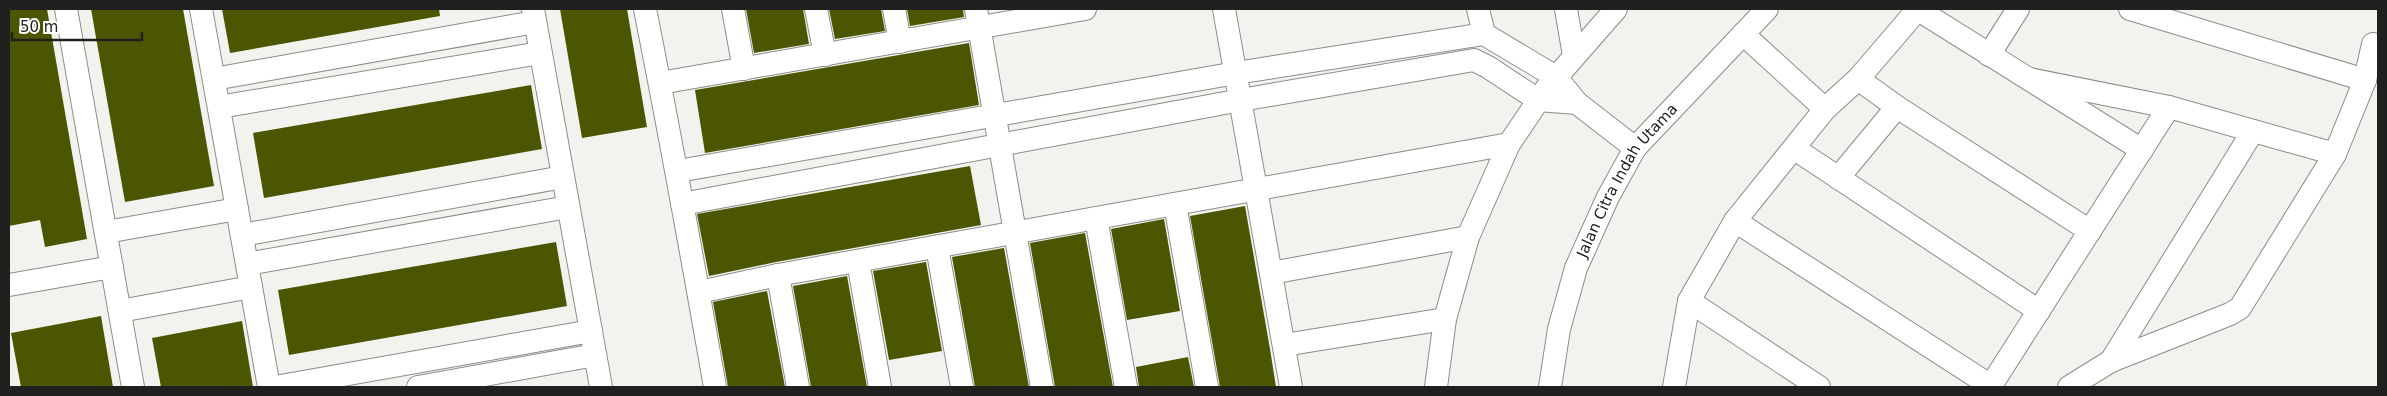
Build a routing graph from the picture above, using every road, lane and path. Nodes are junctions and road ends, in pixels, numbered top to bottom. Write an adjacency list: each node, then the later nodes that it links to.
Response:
1 (66, 9): 60 (street)
2 (201, 9): 30 (street)
3 (646, 9): 34 (street)
4 (733, 9): 27 (street)
5 (816, 9): 24 (street)
6 (894, 9): 21 (street)
7 (1085, 9): 16 (street)
8 (1224, 9): 28 (street)
9 (1478, 9): 19 (street)
10 (1566, 9): 26 (street)
11 (1616, 9): 26 (street)
12 (1767, 9): 20 (street, Jalan Citra Indah Utama)
13 (1918, 9): 25 (street); 31 (street)
14 (2018, 9): 25 (street)
15 (2130, 9): 33 (street)
16 (1053, 12): 18 (street)
17 (534, 16): 23 (street); 30 (street)
18 (978, 18): 21 (street); 42 (street)
19 (1484, 34): 28 (street); 29 (street)
20 (1743, 34): 41 (street); 46 (street, Jalan Citra Indah Utama)
21 (900, 42): 24 (street)
22 (2373, 44): 33 (street)
23 (540, 53): 38 (street); 51 (street)
24 (825, 55): 27 (street)
25 (1989, 55): 32 (street)
26 (1574, 56): 29 (street)
27 (744, 69): 34 (street)
28 (1236, 73): 35 (street); 42 (street)
29 (1556, 77): 36 (street); 37 (street)
30 (214, 79): 38 (street)
31 (1858, 79): 39 (street); 41 (street)
32 (2029, 79): 40 (street); 48 (street)
33 (2365, 80): 49 (street)
34 (660, 83): 50 (street)
35 (1240, 100): 36 (street); 44 (street); 53 (street)
36 (1538, 100): 37 (street); 45 (street)
37 (1577, 103): 46 (street)
38 (219, 107): 57 (street)
39 (1897, 107): 52 (street); 61 (street)
40 (2169, 107): 43 (street); 48 (street)
41 (1825, 109): 47 (street)
42 (995, 115): 44 (street); 50 (street)
43 (2254, 131): 49 (street); 81 (street)
44 (1000, 144): 54 (street); 62 (street)
45 (1509, 144): 53 (street); 64 (street)
46 (1635, 148): 96 (street, Jalan Citra Indah Utama)
47 (1795, 149): 52 (street); 59 (street)
48 (2142, 150): 61 (street)
49 (2335, 154): 81 (street)
50 (678, 171): 54 (street)
51 (563, 177): 56 (street); 63 (street)
52 (1838, 178): 76 (street)
53 (1256, 189): 55 (street); 69 (street)
54 (682, 204): 73 (street)
55 (1175, 204): 58 (street); 93 (street)
56 (568, 207): 67 (street); 78 (street)
57 (237, 209): 60 (street); 63 (street)
58 (1096, 218): 62 (street); 92 (street)
59 (1735, 221): 74 (street); 99 (street)
60 (106, 232): 68 (street)
61 (2090, 232): 76 (street)
62 (1015, 233): 65 (street); 91 (street)
63 (242, 235): 67 (street)
64 (1468, 237): 69 (street); 77 (street)
65 (937, 247): 66 (street); 90 (street)
66 (858, 261): 70 (street); 89 (street)
67 (247, 264): 72 (street)
68 (112, 267): 71 (street); 75 (street)
69 (1271, 273): 79 (street)
70 (778, 275): 73 (street); 88 (street)
71 (9, 285)
72 (251, 287): 75 (street); 83 (street)
73 (699, 292): 87 (street)
74 (1689, 301): 97 (street); 98 (street)
75 (120, 311): 82 (street)
76 (2039, 311): 99 (street)
77 (1446, 319): 79 (street); 95 (street)
78 (591, 332): 80 (street); 84 (street)
79 (1284, 345): 94 (street)
80 (595, 355): 85 (street); 86 (street)
81 (2112, 361): 100 (street)
82 (134, 387)
83 (269, 387)
84 (275, 387)
85 (418, 387)
86 (601, 387)
87 (715, 387)
88 (798, 387)
89 (880, 387)
90 (962, 387)
91 (1042, 387)
92 (1126, 387)
93 (1207, 387)
94 (1291, 387)
95 (1436, 387)
96 (1550, 387)
97 (1674, 387)
98 (1819, 387)
99 (1990, 387)
100 (2069, 387)

